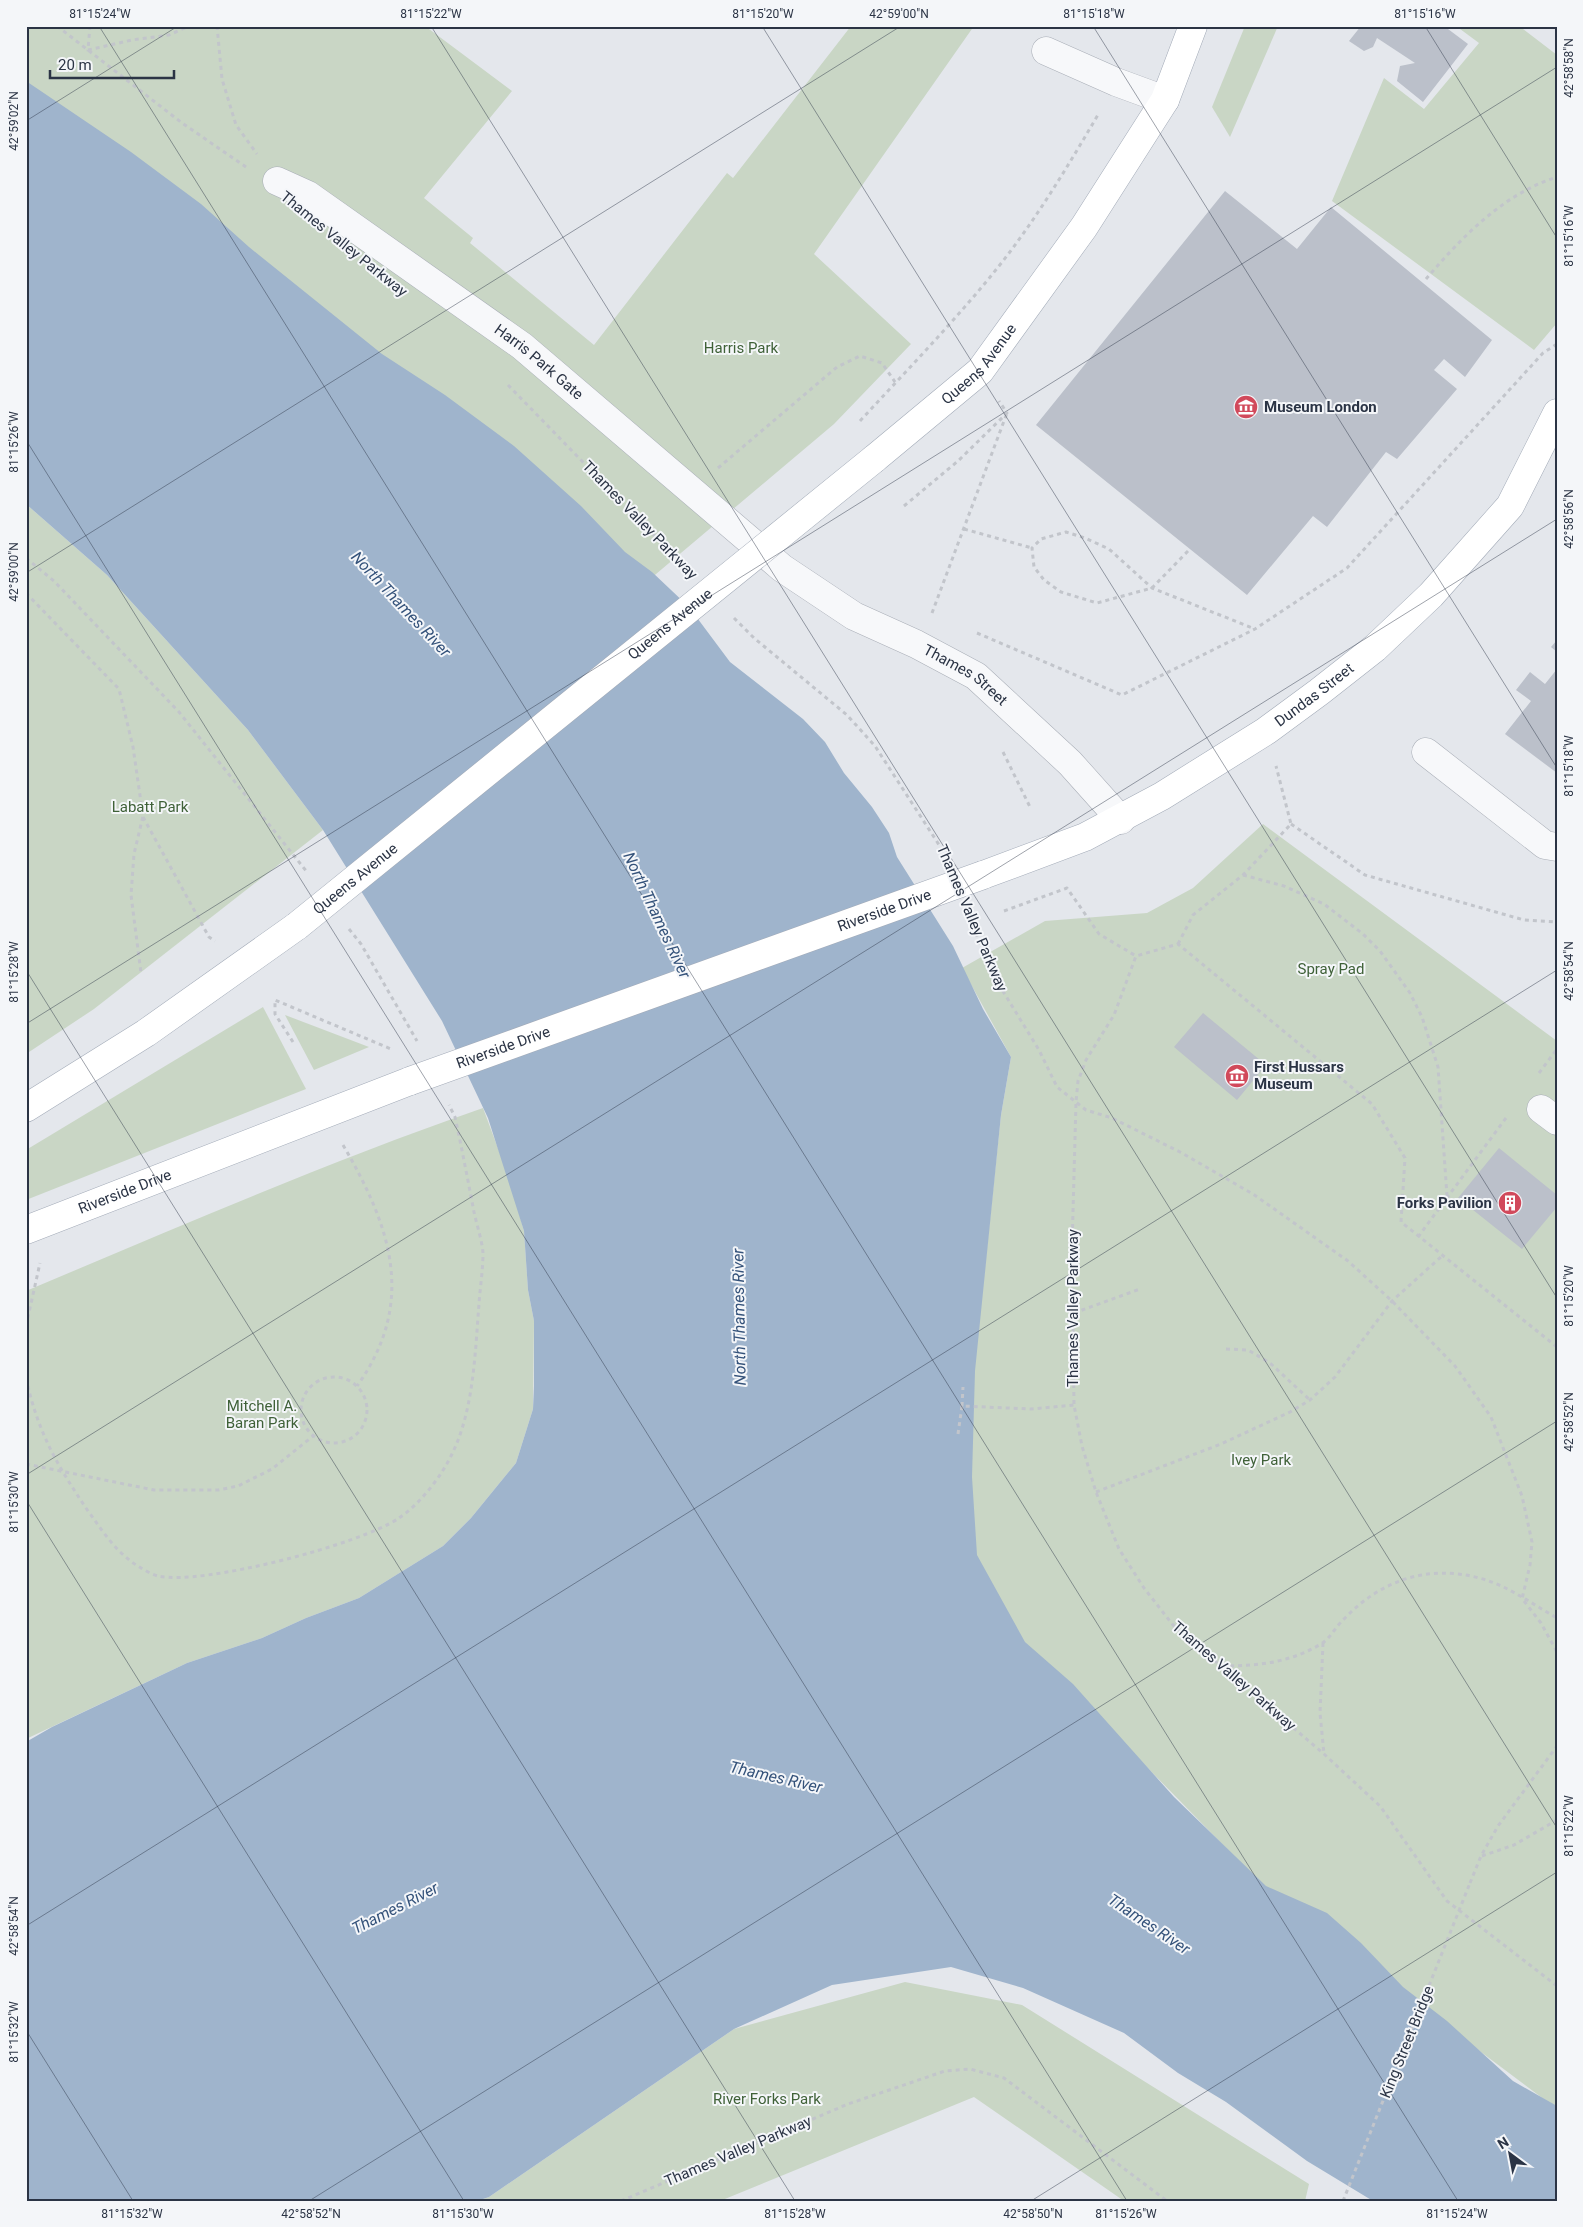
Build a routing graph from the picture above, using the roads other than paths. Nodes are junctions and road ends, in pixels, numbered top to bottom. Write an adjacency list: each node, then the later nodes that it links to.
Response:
1 (1193, 26): 3 (main road, Queens Avenue)
2 (1046, 51): 3 (street)
3 (1165, 100): 11 (main road, Queens Avenue, bridge)
4 (265, 177): 6 (street, Harris Park Gate)
5 (1557, 413): 8 (main road, Dundas Street)
6 (782, 568): 8 (street, Thames Street)
7 (1426, 752): 9 (street)
8 (1121, 820): 10 (main road, Dundas Street)
9 (1557, 847)
10 (984, 875): 12 (main road, Riverside Drive, bridge)
11 (26, 1108)
12 (26, 1230)

